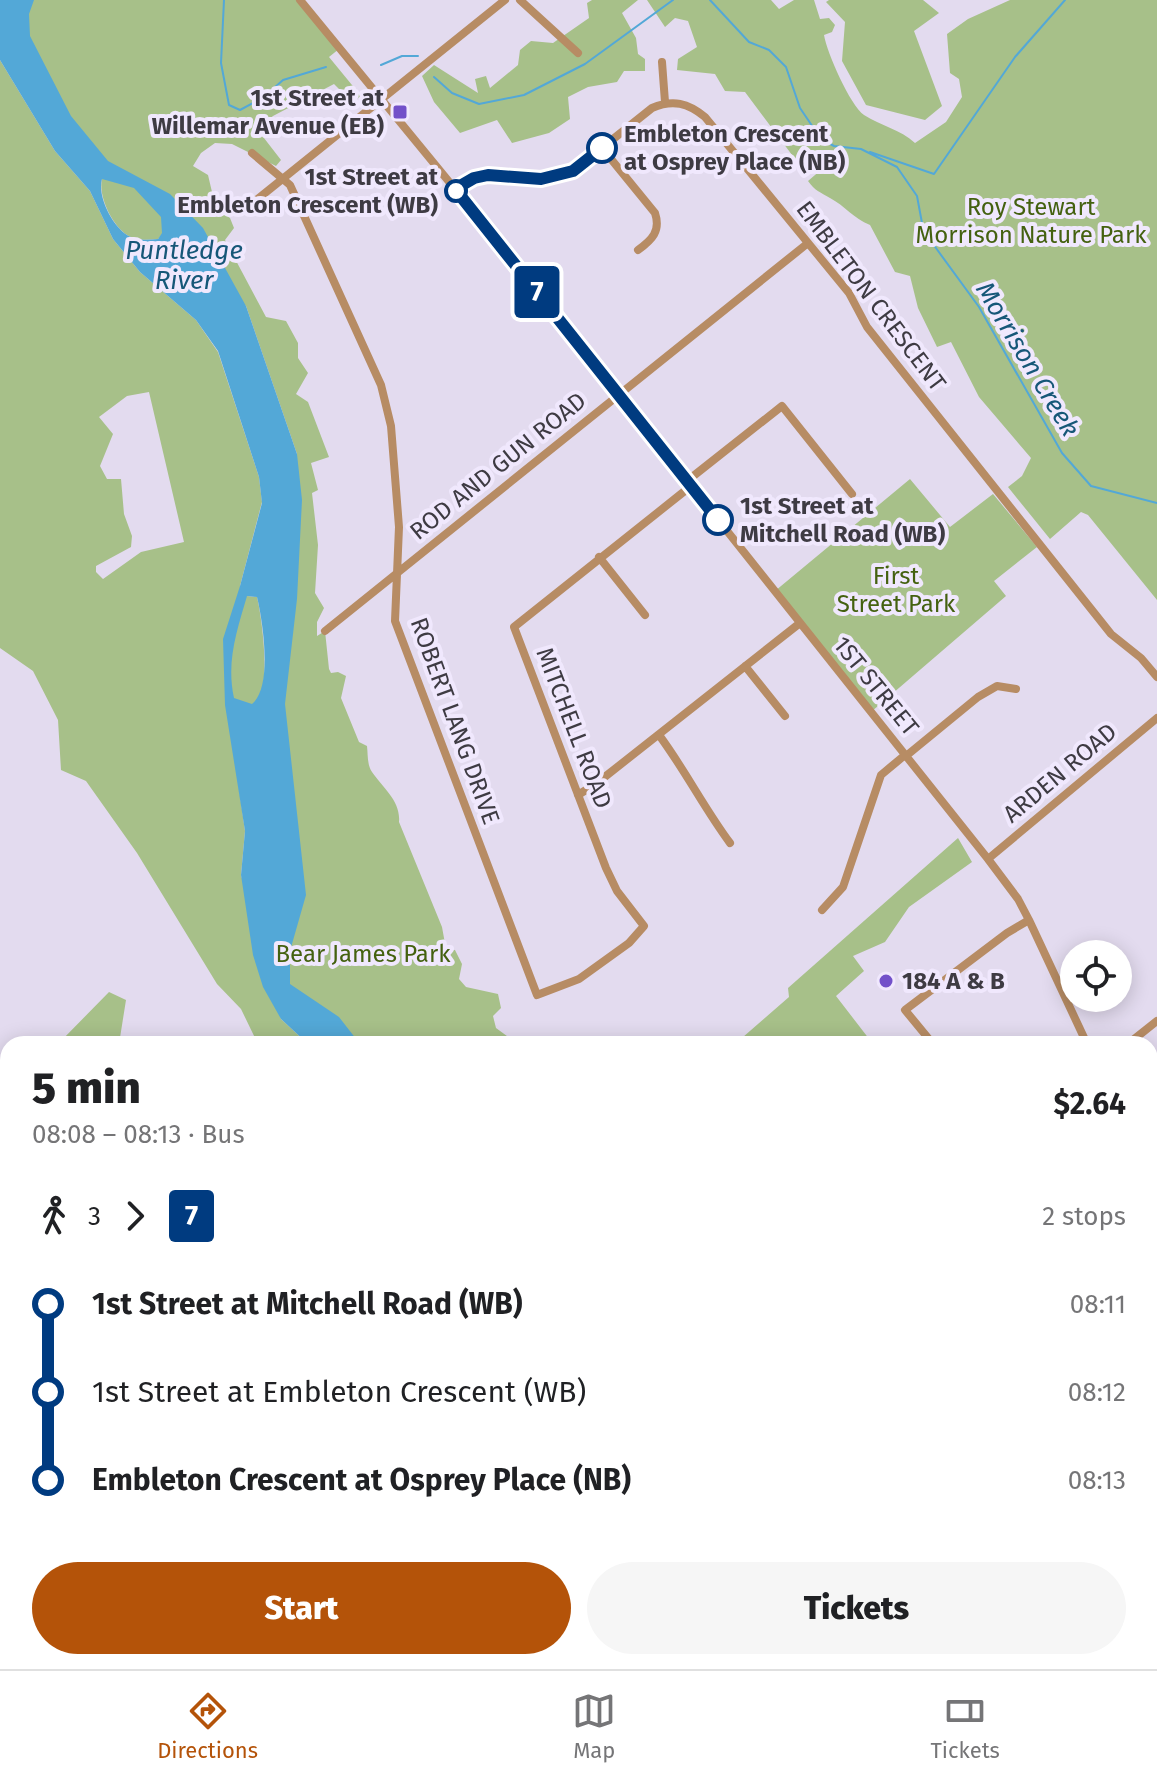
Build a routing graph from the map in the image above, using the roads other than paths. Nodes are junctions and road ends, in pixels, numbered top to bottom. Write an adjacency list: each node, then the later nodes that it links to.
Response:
1 (300, 0): 6 (street, 1ST STREET)
2 (505, 0): 6 (street)
3 (520, 0): 4 (street)
4 (578, 53)
5 (662, 62): 7 (street)
6 (381, 101): 10 (street); 11 (street, 1ST STREET)
7 (665, 102): 8 (street); 13 (street, EMBLETON CRESCENT)
8 (602, 148): 11 (street); 14 (street)
9 (252, 153): 10 (street, ROBERT LANG DRIVE)
10 (282, 178): 12 (street); 19 (street, ROBERT LANG DRIVE)
11 (455, 189): 15 (street, 1ST STREET)
12 (254, 202)
13 (808, 243): 15 (street, ROD AND GUN ROAD); 24 (street, EMBLETON CRESCENT)
14 (638, 250)
15 (619, 395): 16 (street, 1ST STREET); 19 (street, ROD AND GUN ROAD)
16 (689, 483): 17 (street, MITCHELL ROAD); 18 (street, MITCHELL ROAD); 21 (street, 1ST STREET)
17 (852, 494)
18 (599, 557): 20 (street); 30 (street, MITCHELL ROAD)
19 (398, 572): 22 (street, ROD AND GUN ROAD); 35 (street, ROBERT LANG DRIVE)
20 (645, 615)
21 (800, 623): 23 (street); 29 (street, 1ST STREET)
22 (325, 631)
23 (745, 666): 26 (street); 28 (street)
24 (1157, 677)
25 (1016, 689): 29 (street)
26 (785, 716)
27 (1157, 718): 32 (street, ARDEN ROAD)
28 (659, 735): 30 (street); 31 (street)
29 (906, 755): 32 (street, 1ST STREET); 33 (street)
30 (578, 795): 35 (street, MITCHELL ROAD)
31 (730, 843)
32 (988, 859): 34 (street, 1ST STREET)
33 (822, 910)
34 (1029, 920): 37 (street); 38 (street, 1ST STREET)
35 (537, 995)
36 (1157, 1021): 39 (street)
37 (926, 1036)
38 (1083, 1036)
39 (1138, 1036)

